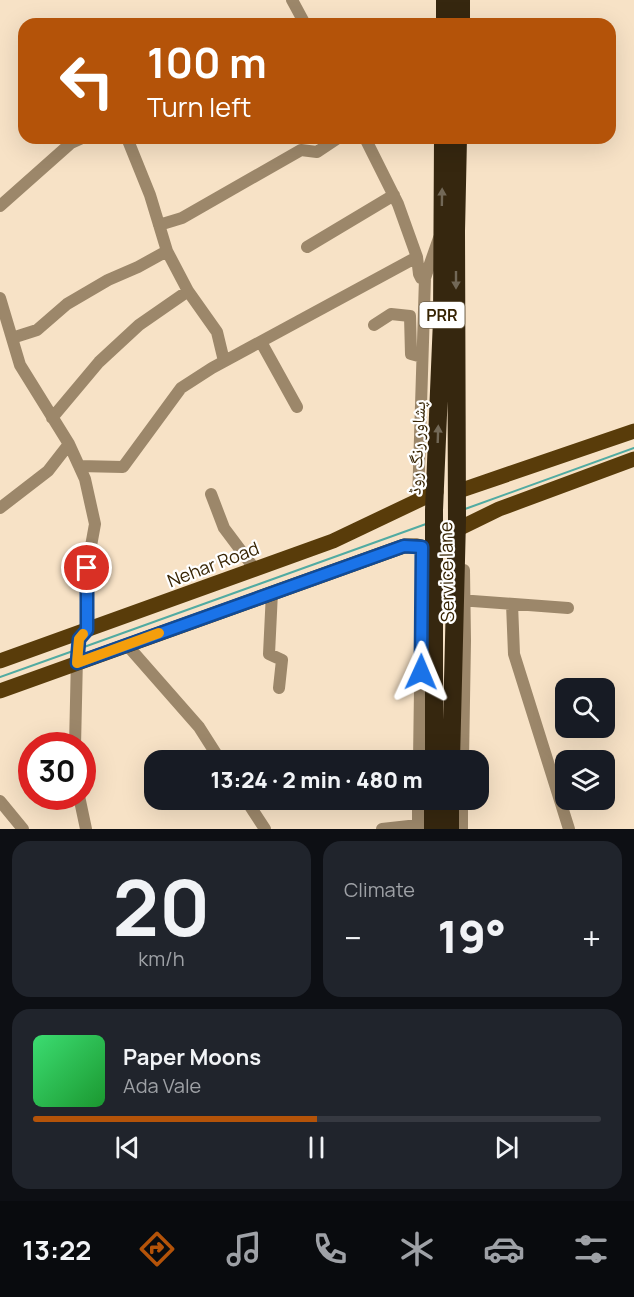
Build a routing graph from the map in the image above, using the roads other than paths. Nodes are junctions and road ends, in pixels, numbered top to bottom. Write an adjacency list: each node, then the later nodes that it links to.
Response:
1 (292, 0): 4 (street)
2 (445, 0): 5 (highway)
3 (461, 0): 6 (highway)
4 (302, 18)
5 (445, 18)
6 (460, 18)
7 (70, 144): 14 (street)
8 (129, 144): 15 (street)
9 (329, 144): 15 (street)
10 (368, 144): 13 (street)
11 (451, 144): 16 (highway, پشاور رنگ روڈ / PRR, one-way to 11)
12 (451, 144): 35 (highway, پشاور رنگ روڈ / PRR, one-way to 35)
13 (394, 195): 17 (street); 19 (street)
14 (0, 206)
15 (159, 225): 18 (street)
16 (442, 228): 20 (street); 37 (highway, پشاور رنگ روڈ / PRR, one-way to 16)
17 (307, 247)
18 (167, 251): 21 (street); 24 (street)
19 (417, 257): 20 (street); 25 (street)
20 (425, 278): 26 (street)
21 (188, 291): 27 (street); 29 (street)
22 (1, 303): 24 (street)
23 (374, 325): 26 (street)
24 (12, 338): 29 (street)
25 (261, 342): 27 (street); 28 (street)
26 (422, 357): 37 (street)
27 (224, 361): 33 (street)
28 (297, 407)
29 (52, 418): 31 (street)
30 (634, 431): 35 (main road)
31 (69, 444): 33 (street); 36 (street)
32 (634, 459): 38 (main road)
33 (79, 466): 45 (street)
34 (211, 494): 40 (street)
35 (459, 494): 38 (highway, پشاور رنگ روڈ / PRR)
36 (0, 508)
37 (431, 508): 39 (highway, پشاور رنگ روڈ / PRR); 40 (main road, Nehar Road)
38 (459, 525): 42 (highway, پشاور رنگ روڈ / PRR)
39 (429, 548): 41 (main road); 53 (street); 54 (highway, پشاور رنگ روڈ / PRR)
40 (254, 568): 45 (main road, Nehar Road)
41 (272, 592): 46 (main road); 49 (street)
42 (460, 600): 43 (street); 55 (highway, پشاور رنگ روڈ / PRR); 56 (street, Service lane)
43 (512, 604): 44 (street); 71 (street)
44 (568, 608)
45 (83, 634): 47 (street); 48 (main road, Nehar Road)
46 (128, 645): 47 (main road); 52 (street)
47 (77, 660): 50 (main road); 51 (street)
48 (0, 661)
49 (279, 688)
50 (0, 691)
51 (75, 732)
52 (214, 750)
53 (419, 750)
54 (434, 750)
55 (452, 750)
56 (463, 750)
57 (0, 801): 65 (street)
58 (83, 810): 66 (street)
59 (253, 810): 67 (street)
60 (420, 810): 64 (street)
61 (430, 810): 64 (highway)
62 (450, 810): 69 (highway)
63 (462, 810): 70 (street)
64 (423, 828): 68 (street)
65 (23, 829)
66 (87, 829)
67 (266, 829)
68 (382, 829)
69 (450, 829)
70 (462, 829)
71 (569, 829)

